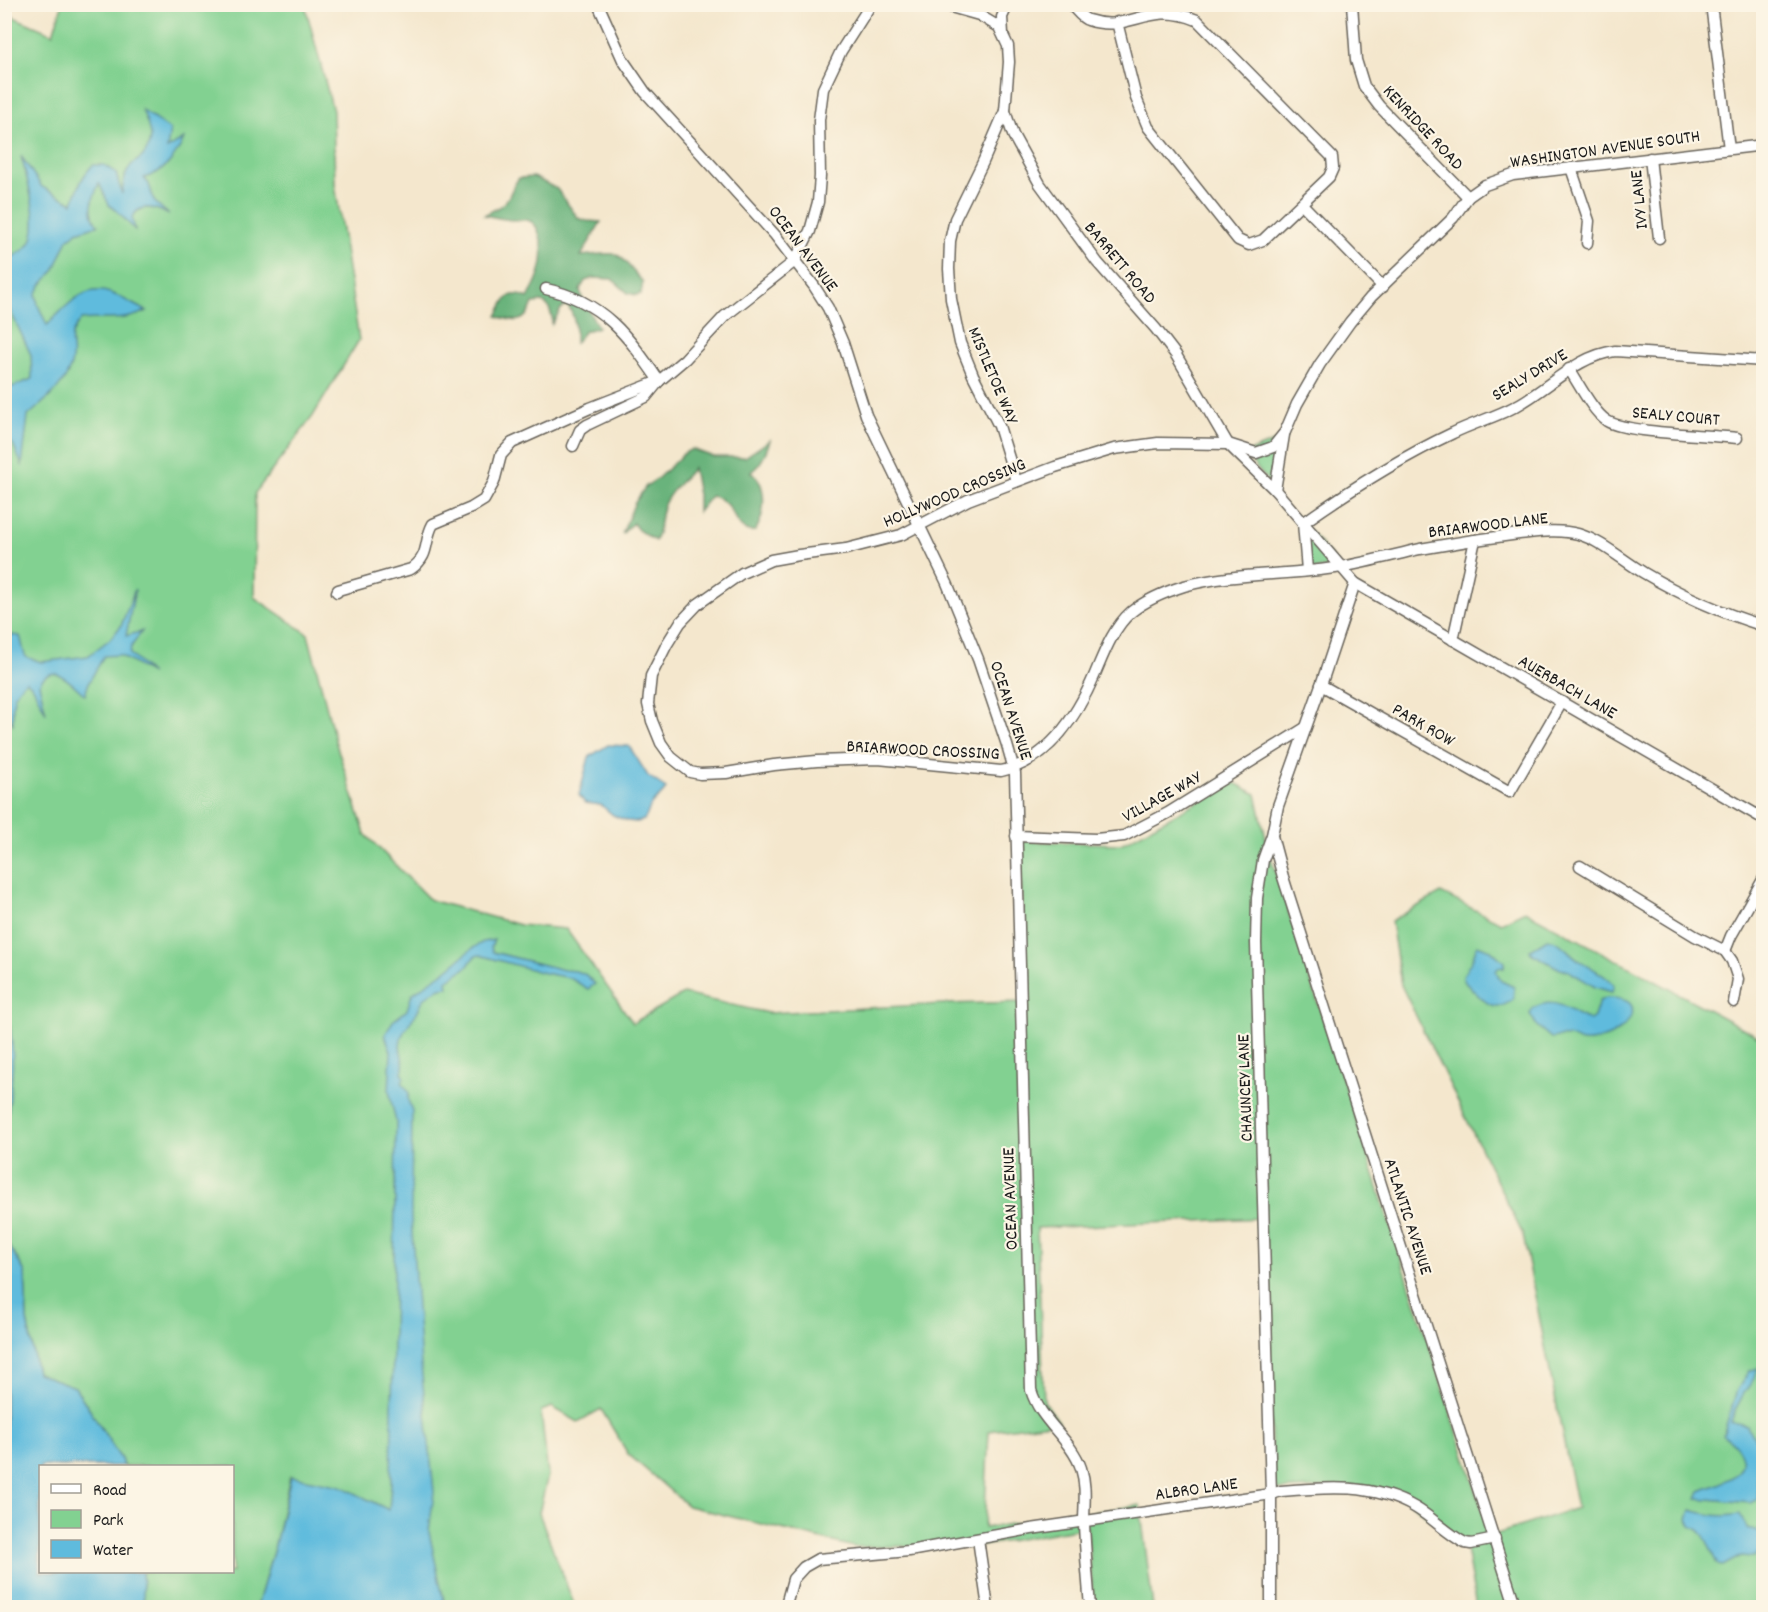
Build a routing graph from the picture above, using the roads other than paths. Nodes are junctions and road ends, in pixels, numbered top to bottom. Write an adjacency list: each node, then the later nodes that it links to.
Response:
1 (598, 4): 21 (street, OCEAN AVENUE)
2 (871, 4): 21 (street)
3 (940, 4): 9 (street)
4 (981, 4): 9 (street)
5 (1008, 4): 11 (street)
6 (1070, 4): 10 (street)
7 (1352, 4): 17 (street, KENRIDGE ROAD)
8 (1711, 4): 14 (street)
9 (964, 10): 11 (street)
10 (1117, 22): 18 (street); 18 (street)
11 (1003, 34): 12 (street, BARRETT ROAD)
12 (1005, 111): 29 (street, BARRETT ROAD); 31 (street, MISTLETOE WAY)
13 (1764, 145): 14 (street, WASHINGTON AVENUE SOUTH)
14 (1729, 149): 15 (street, WASHINGTON AVENUE SOUTH)
15 (1650, 158): 16 (street, WASHINGTON AVENUE SOUTH); 19 (street, IVY LANE)
16 (1570, 168): 17 (street, WASHINGTON AVENUE SOUTH); 20 (street)
17 (1468, 196): 22 (street, WASHINGTON AVENUE SOUTH)
18 (1302, 204): 22 (street)
19 (1659, 238)
20 (1587, 243)
21 (795, 261): 26 (street); 34 (street, OCEAN AVENUE)
22 (1383, 287): 27 (street, WASHINGTON AVENUE SOUTH)
23 (546, 289): 26 (street)
24 (1764, 361): 25 (street, SEALY DRIVE)
25 (1569, 369): 28 (street, SEALY COURT); 33 (street, SEALY DRIVE)
26 (659, 381): 30 (street); 39 (street)
27 (1285, 432): 29 (street, WASHINGTON AVENUE SOUTH); 32 (street, WASHINGTON AVENUE SOUTH)
28 (1737, 438)
29 (1228, 444): 31 (street, HOLLYWOOD CROSSING); 32 (street, BARRETT ROAD)
30 (573, 446)
31 (1016, 481): 34 (street, HOLLYWOOD CROSSING)
32 (1275, 490): 33 (street, BARRETT ROAD)
33 (1303, 523): 36 (street, BARRETT ROAD); 37 (street)
34 (920, 524): 44 (street, HOLLYWOOD CROSSING); 46 (street, OCEAN AVENUE)
35 (1474, 540): 36 (street, BRIARWOOD LANE); 40 (street, BRIARWOOD LANE); 41 (street)
36 (1340, 567): 37 (street, BRIARWOOD CROSSING); 38 (street)
37 (1307, 570): 46 (street, BRIARWOOD CROSSING)
38 (1355, 582): 41 (street, AUERBACH LANE); 42 (street, CHAUNCEY LANE)
39 (337, 592)
40 (1764, 626)
41 (1453, 640): 43 (street, AUERBACH LANE)
42 (1321, 686): 43 (street, PARK ROW); 45 (street, CHAUNCEY LANE)
43 (1562, 702): 47 (street, AUERBACH LANE)
44 (654, 727): 46 (street, BRIARWOOD CROSSING)
45 (1306, 728): 48 (street, CHAUNCEY LANE); 49 (street, VILLAGE WAY)
46 (1014, 768): 49 (street, OCEAN AVENUE)
47 (1764, 819)
48 (1272, 835): 54 (street, CHAUNCEY LANE); 57 (street, ATLANTIC AVENUE)
49 (1016, 836): 55 (street, OCEAN AVENUE)
50 (1580, 866): 52 (street)
51 (1764, 878): 52 (street)
52 (1725, 951): 53 (street)
53 (1734, 1002)
54 (1271, 1494): 55 (street, ALBRO LANE); 57 (street, ALBRO LANE); 61 (street, CHAUNCEY LANE)
55 (1084, 1521): 56 (street, ALBRO LANE); 60 (street, OCEAN AVENUE)
56 (978, 1539): 58 (street, ALBRO LANE); 59 (street)
57 (1495, 1539): 62 (street, ATLANTIC AVENUE)
58 (785, 1608)
59 (988, 1608)
60 (1090, 1608)
61 (1271, 1608)
62 (1516, 1608)

